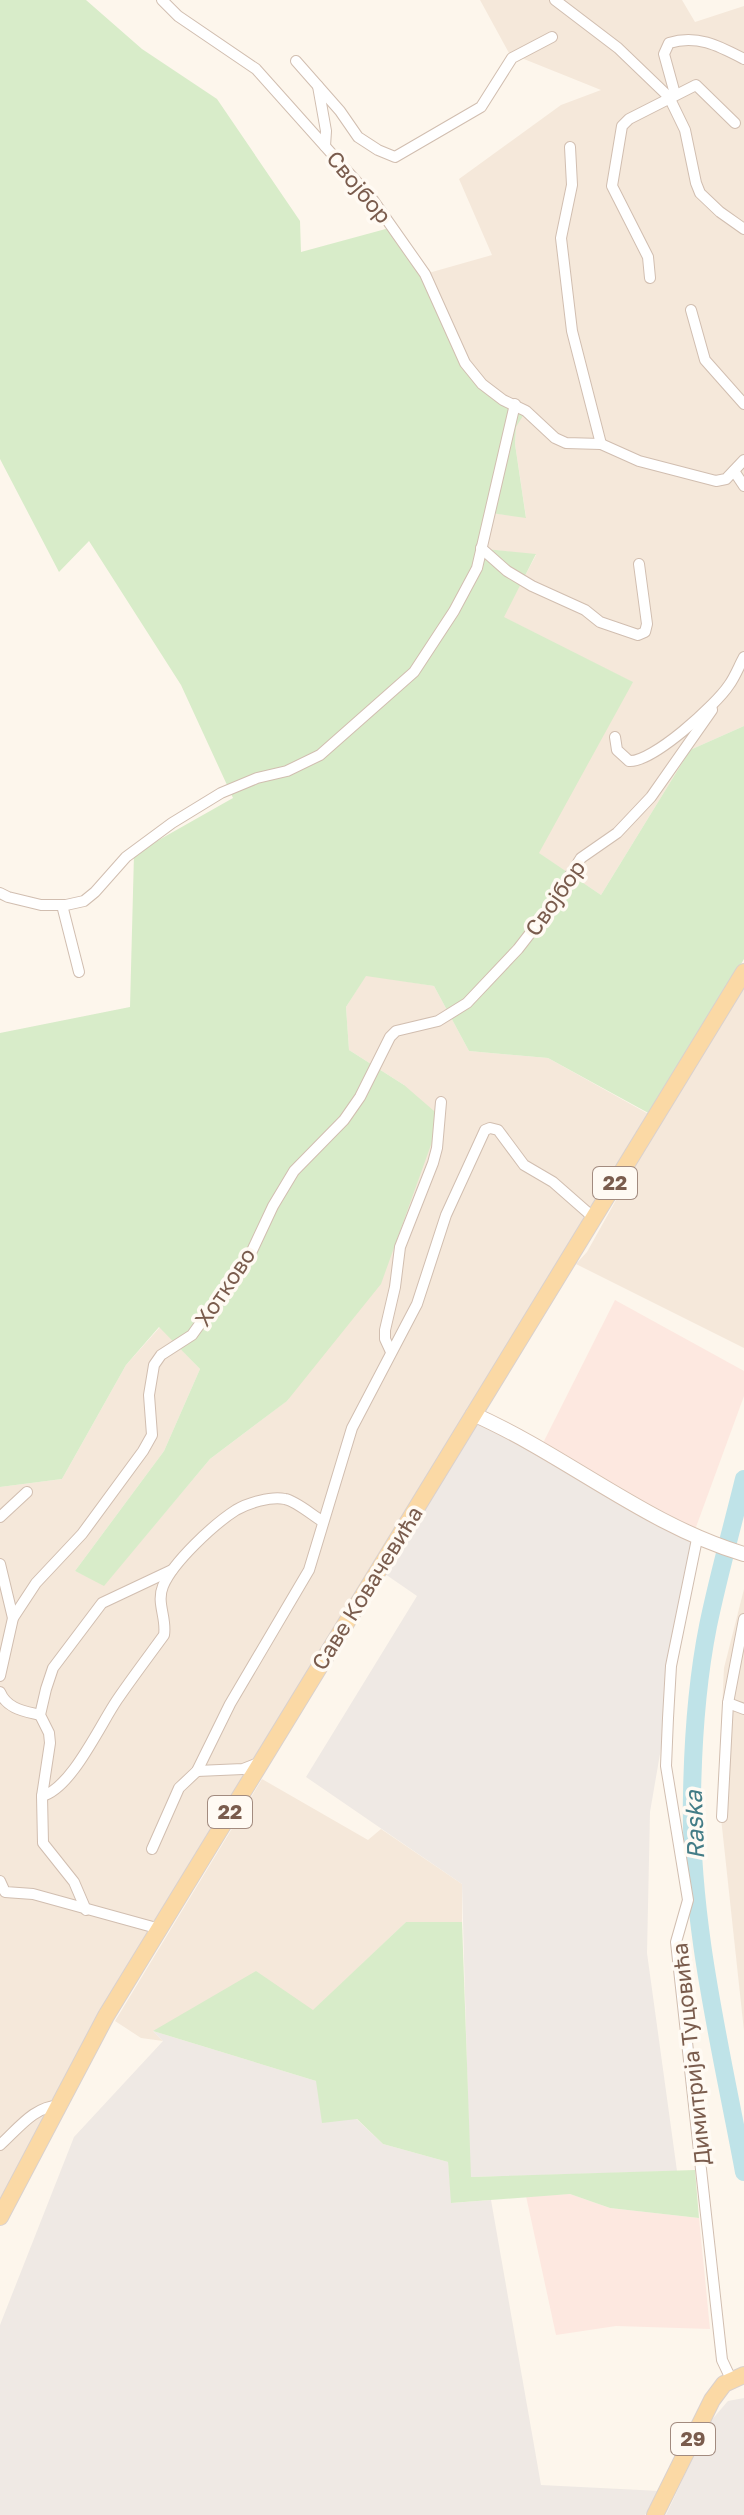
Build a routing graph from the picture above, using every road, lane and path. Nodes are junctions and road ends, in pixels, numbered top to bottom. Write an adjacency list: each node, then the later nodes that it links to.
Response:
1 (162, 0): 9 (street, Својбор)
2 (555, 0): 7 (street)
3 (552, 37): 6 (street)
4 (744, 59): 7 (street)
5 (296, 61): 6 (street)
6 (318, 86): 9 (street)
7 (672, 95): 8 (street); 11 (street); 12 (street)
8 (735, 123)
9 (325, 146): 14 (street, Својбор)
10 (570, 147): 16 (street)
11 (744, 229)
12 (650, 278)
13 (691, 310): 15 (street)
14 (515, 404): 16 (street, Својбор); 20 (street)
15 (744, 404)
16 (601, 444): 18 (street, Својбор)
17 (744, 460): 18 (street)
18 (734, 471): 19 (street)
19 (744, 486)
20 (481, 548): 21 (street); 26 (street)
21 (639, 564)
22 (744, 657): 23 (street, Својбор)
23 (711, 706): 24 (street, Својбор); 29 (street, Својбор)
24 (615, 737)
25 (0, 893): 26 (street)
26 (62, 905): 27 (street)
27 (79, 972)
28 (744, 972): 31 (main road, Саве Ковачевића / 22)
29 (487, 982): 41 (street, Хотково)
30 (441, 1102): 32 (street)
31 (594, 1218): 32 (street); 33 (main road, Саве Ковачевића / 22)
32 (391, 1352): 36 (street)
33 (473, 1414): 37 (street); 48 (main road, Саве Ковачевића / 22)
34 (27, 1492): 35 (street)
35 (0, 1517)
36 (322, 1521): 40 (street); 49 (street)
37 (704, 1541): 38 (street); 59 (street, Димитрија Туцовића)
38 (744, 1554)
39 (0, 1564): 41 (street)
40 (174, 1569): 47 (street); 50 (street)
41 (13, 1618): 43 (street)
42 (744, 1619): 45 (street)
43 (0, 1676)
44 (0, 1692): 47 (street)
45 (728, 1703): 46 (street); 51 (street)
46 (744, 1709)
47 (40, 1715): 50 (street)
48 (261, 1762): 49 (street); 55 (main road, Саве Ковачевића / 22)
49 (197, 1771): 52 (street)
50 (42, 1796): 54 (street)
51 (722, 1817)
52 (152, 1849)
53 (1, 1891): 54 (street)
54 (86, 1910): 55 (street)
55 (160, 1929): 56 (main road, Саве Ковачевића / 22)
56 (59, 2106): 57 (street); 58 (main road, Саве Ковачевића / 22)
57 (0, 2145)
58 (0, 2217)
59 (740, 2377): 60 (main road, Димитрија Туцовића / 29)
60 (655, 2515)

